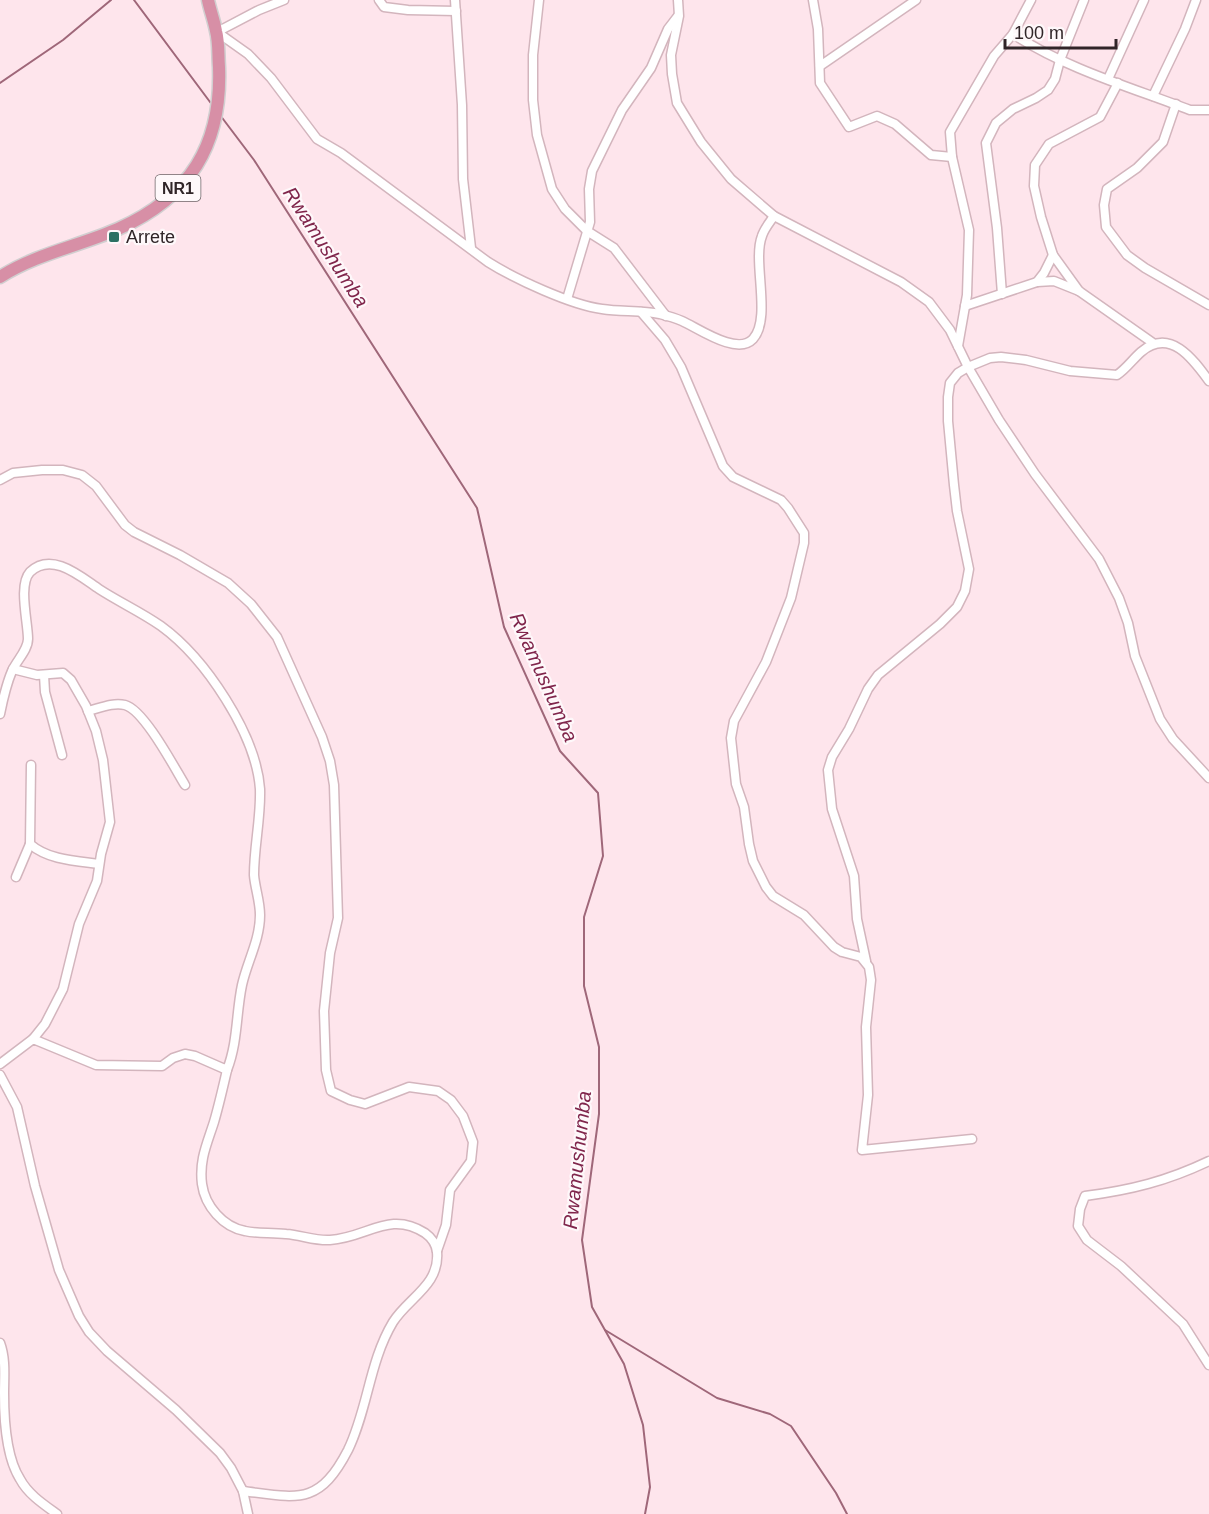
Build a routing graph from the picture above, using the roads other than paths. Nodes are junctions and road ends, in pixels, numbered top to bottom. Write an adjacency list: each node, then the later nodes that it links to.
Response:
1 (208, 0): 15 (highway, NR1)
2 (284, 0): 15 (street)
3 (380, 0): 13 (street)
4 (455, 0): 13 (street)
5 (538, 0): 26 (street)
6 (678, 0): 14 (street)
7 (813, 0): 18 (street)
8 (916, 0): 18 (street)
9 (1031, 0): 16 (street)
10 (1084, 0): 17 (street)
11 (1143, 0): 19 (street)
12 (1196, 0): 21 (street)
13 (456, 11): 27 (street)
14 (679, 16): 25 (street); 26 (street)
15 (217, 32): 27 (street); 29 (highway, NR1)
16 (1013, 33): 17 (street); 24 (street)
17 (1060, 60): 19 (street); 32 (street)
18 (820, 66): 24 (street)
19 (1108, 79): 20 (street)
20 (1118, 83): 21 (street); 28 (street)
21 (1153, 96): 22 (street)
22 (1176, 104): 23 (street); 34 (street)
23 (1209, 110)
24 (952, 157): 35 (street)
25 (774, 216): 37 (street); 39 (street)
26 (587, 231): 33 (street); 37 (street)
27 (471, 248): 33 (street)
28 (1053, 255): 30 (street); 31 (street)
29 (0, 277)
30 (1037, 282): 31 (street); 32 (street)
31 (1079, 291): 38 (street)
32 (1002, 294): 35 (street)
33 (567, 299): 36 (street)
34 (1209, 305)
35 (965, 306): 39 (street)
36 (640, 312): 37 (street); 54 (street)
37 (666, 316)
38 (1153, 344): 40 (street); 41 (street)
39 (958, 346): 40 (street)
40 (968, 367): 49 (street); 54 (street)
41 (1209, 381)
42 (0, 480): 61 (street)
43 (13, 669): 44 (street); 46 (street); 57 (street)
44 (44, 675): 45 (street); 47 (street)
45 (88, 711): 50 (street); 52 (street)
46 (0, 714)
47 (62, 755)
48 (31, 765): 51 (street)
49 (1209, 778)
50 (184, 785)
51 (30, 844): 52 (street); 53 (street)
52 (99, 864): 55 (street)
53 (15, 877)
54 (866, 961): 59 (street)
55 (33, 1039): 56 (street); 57 (street)
56 (0, 1064)
57 (227, 1070): 61 (street)
58 (0, 1075): 64 (street)
59 (972, 1139)
60 (1209, 1161): 63 (street)
61 (437, 1251): 64 (street)
62 (0, 1343): 65 (street)
63 (1209, 1365)
64 (243, 1491): 66 (street)
65 (57, 1514)
66 (248, 1514)

